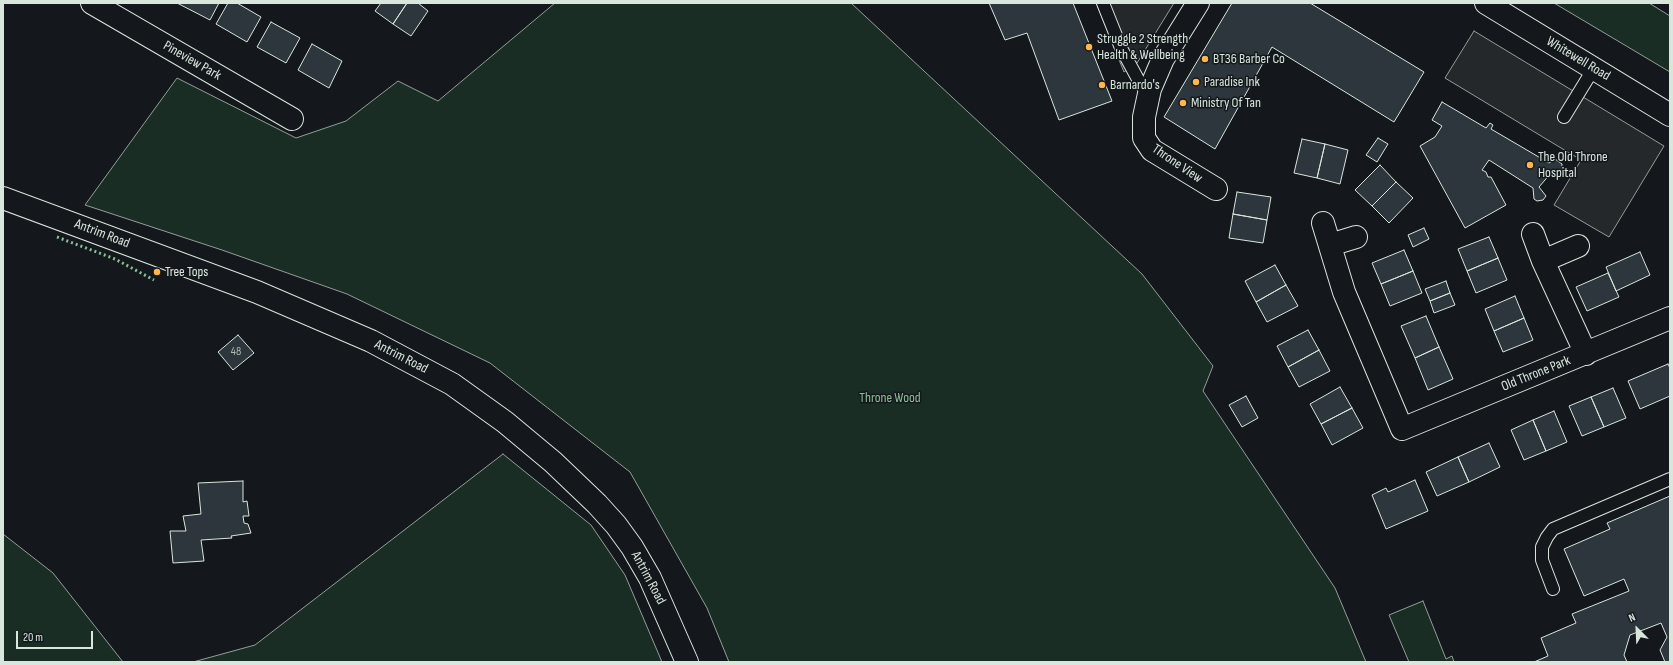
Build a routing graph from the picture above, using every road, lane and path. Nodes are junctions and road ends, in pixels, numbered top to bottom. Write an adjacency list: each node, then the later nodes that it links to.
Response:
1 (92, 3): 9 (street, Pineview Park)
2 (1102, 3): 6 (lane)
3 (1198, 3): 6 (street, Throne View)
4 (1486, 3): 5 (street, Whitewell Road)
5 (1594, 68): 7 (street, Whitewell Road); 8 (lane)
6 (1148, 95): 10 (street, Throne View)
7 (1670, 115)
8 (1564, 117)
9 (292, 119)
10 (1216, 189)
11 (3, 198): 22 (street, Antrim Road)
12 (1324, 223): 15 (street)
13 (1533, 234): 17 (street)
14 (1356, 236): 15 (street)
15 (1330, 245): 19 (street, Old Throne Park)
16 (1578, 246): 17 (street)
17 (1543, 261): 19 (street)
18 (1670, 318): 19 (street, Old Throne Park)
19 (1586, 354)
20 (1670, 479): 21 (lane)
21 (1553, 589)
22 (687, 662)

